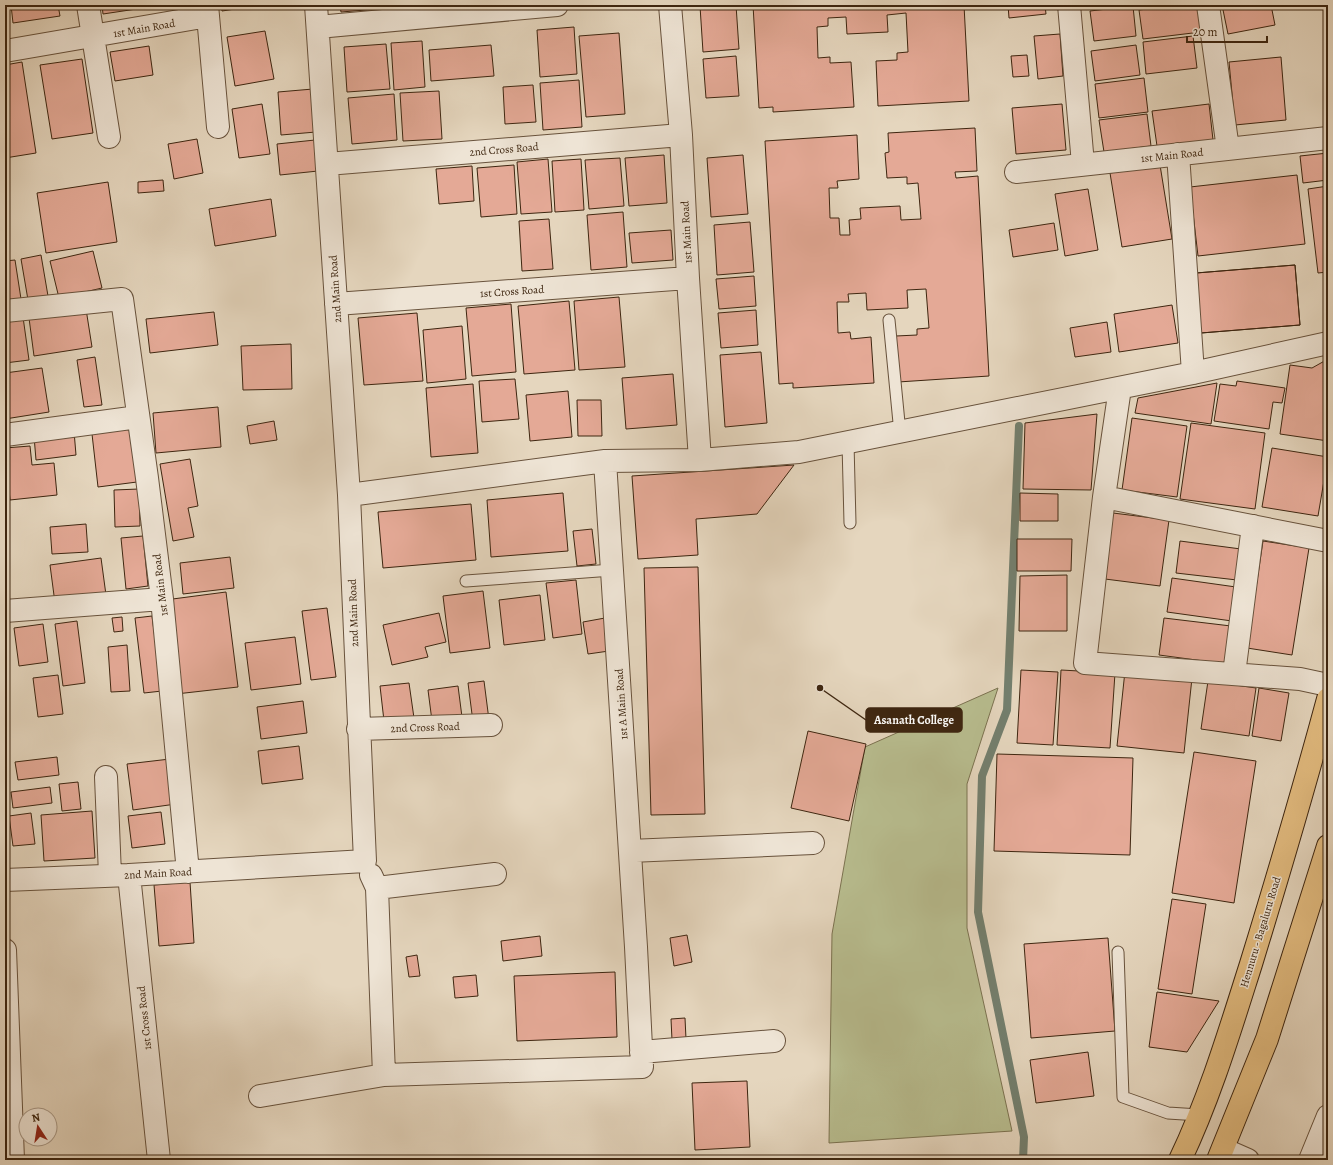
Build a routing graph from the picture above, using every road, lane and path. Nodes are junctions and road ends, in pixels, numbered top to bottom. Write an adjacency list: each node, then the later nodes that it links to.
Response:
1 (88, 5): 9 (street)
2 (316, 5): 8 (street, 2nd Main Road)
3 (557, 5): 8 (street)
4 (670, 5): 12 (street, 1st Main Road)
5 (1069, 5): 18 (street)
6 (1208, 5): 15 (street)
7 (207, 11): 9 (street, 1st Main Road); 11 (street)
8 (318, 27): 17 (street, 2nd Main Road)
9 (92, 37): 10 (street, 1st Main Road); 13 (street)
10 (5, 51)
11 (218, 127)
12 (681, 135): 17 (street, 2nd Cross Road); 20 (street, 1st Main Road)
13 (109, 137)
14 (1328, 138): 15 (street, 1st Main Road)
15 (1228, 149): 16 (street, 1st Main Road)
16 (1178, 154): 18 (street, 1st Main Road); 25 (street)
17 (327, 164): 21 (street, 2nd Main Road)
18 (1083, 164): 19 (street, 1st Main Road)
19 (1016, 172)
20 (688, 278): 21 (street, 1st Cross Road); 32 (street, 1st Main Road)
21 (336, 304): 33 (street, 2nd Main Road)
22 (5, 311): 27 (street, 1st Main Road)
23 (889, 320): 28 (lane)
24 (1328, 343): 25 (street)
25 (1193, 373): 26 (street)
26 (1120, 388): 28 (street); 34 (street)
27 (138, 416): 29 (street); 40 (street, 1st Main Road)
28 (900, 433): 30 (street)
29 (5, 435)
30 (848, 443): 32 (street); 35 (lane)
31 (605, 460): 32 (street); 33 (street); 38 (street, 1st A Main Road)
32 (700, 460)
33 (348, 495): 46 (street, 2nd Main Road)
34 (1104, 497): 36 (street); 42 (street)
35 (850, 523)
36 (1253, 526): 37 (street); 42 (street)
37 (1328, 541)
38 (612, 570): 39 (lane); 50 (street, 1st A Main Road)
39 (466, 581)
40 (162, 599): 41 (street); 52 (street, 1st Main Road)
41 (5, 611)
42 (1234, 674): 43 (street)
43 (1328, 685)
44 (1328, 699): 63 (main road, Hennuru - Bagaluru Road)
45 (491, 725): 46 (street, 2nd Cross Road)
46 (358, 729): 51 (street, 2nd Main Road)
47 (106, 777): 54 (street, 1st Cross Road)
48 (813, 843): 50 (street)
49 (1328, 846): 65 (main road)
50 (630, 851): 60 (street, 1st A Main Road)
51 (365, 861): 52 (street, 2nd Main Road); 56 (street)
52 (188, 872): 54 (street, 2nd Main Road)
53 (495, 874): 56 (street)
54 (119, 875): 55 (street, 2nd Main Road); 67 (street, 1st Cross Road)
55 (5, 880)
56 (378, 888): 61 (street)
57 (5, 950): 66 (street)
58 (1118, 952): 63 (lane)
59 (774, 1041): 60 (street)
60 (641, 1052): 61 (street, 1st A Main Road)
61 (384, 1075): 62 (street)
62 (260, 1096)
63 (1199, 1115): 68 (main road, Hennuru - Bagaluru Road)
64 (1328, 1116): 70 (street)
65 (1221, 1155): 69 (street)
66 (13, 1160)
67 (159, 1160)
68 (1180, 1160)
69 (1248, 1160)
70 (1310, 1160)

